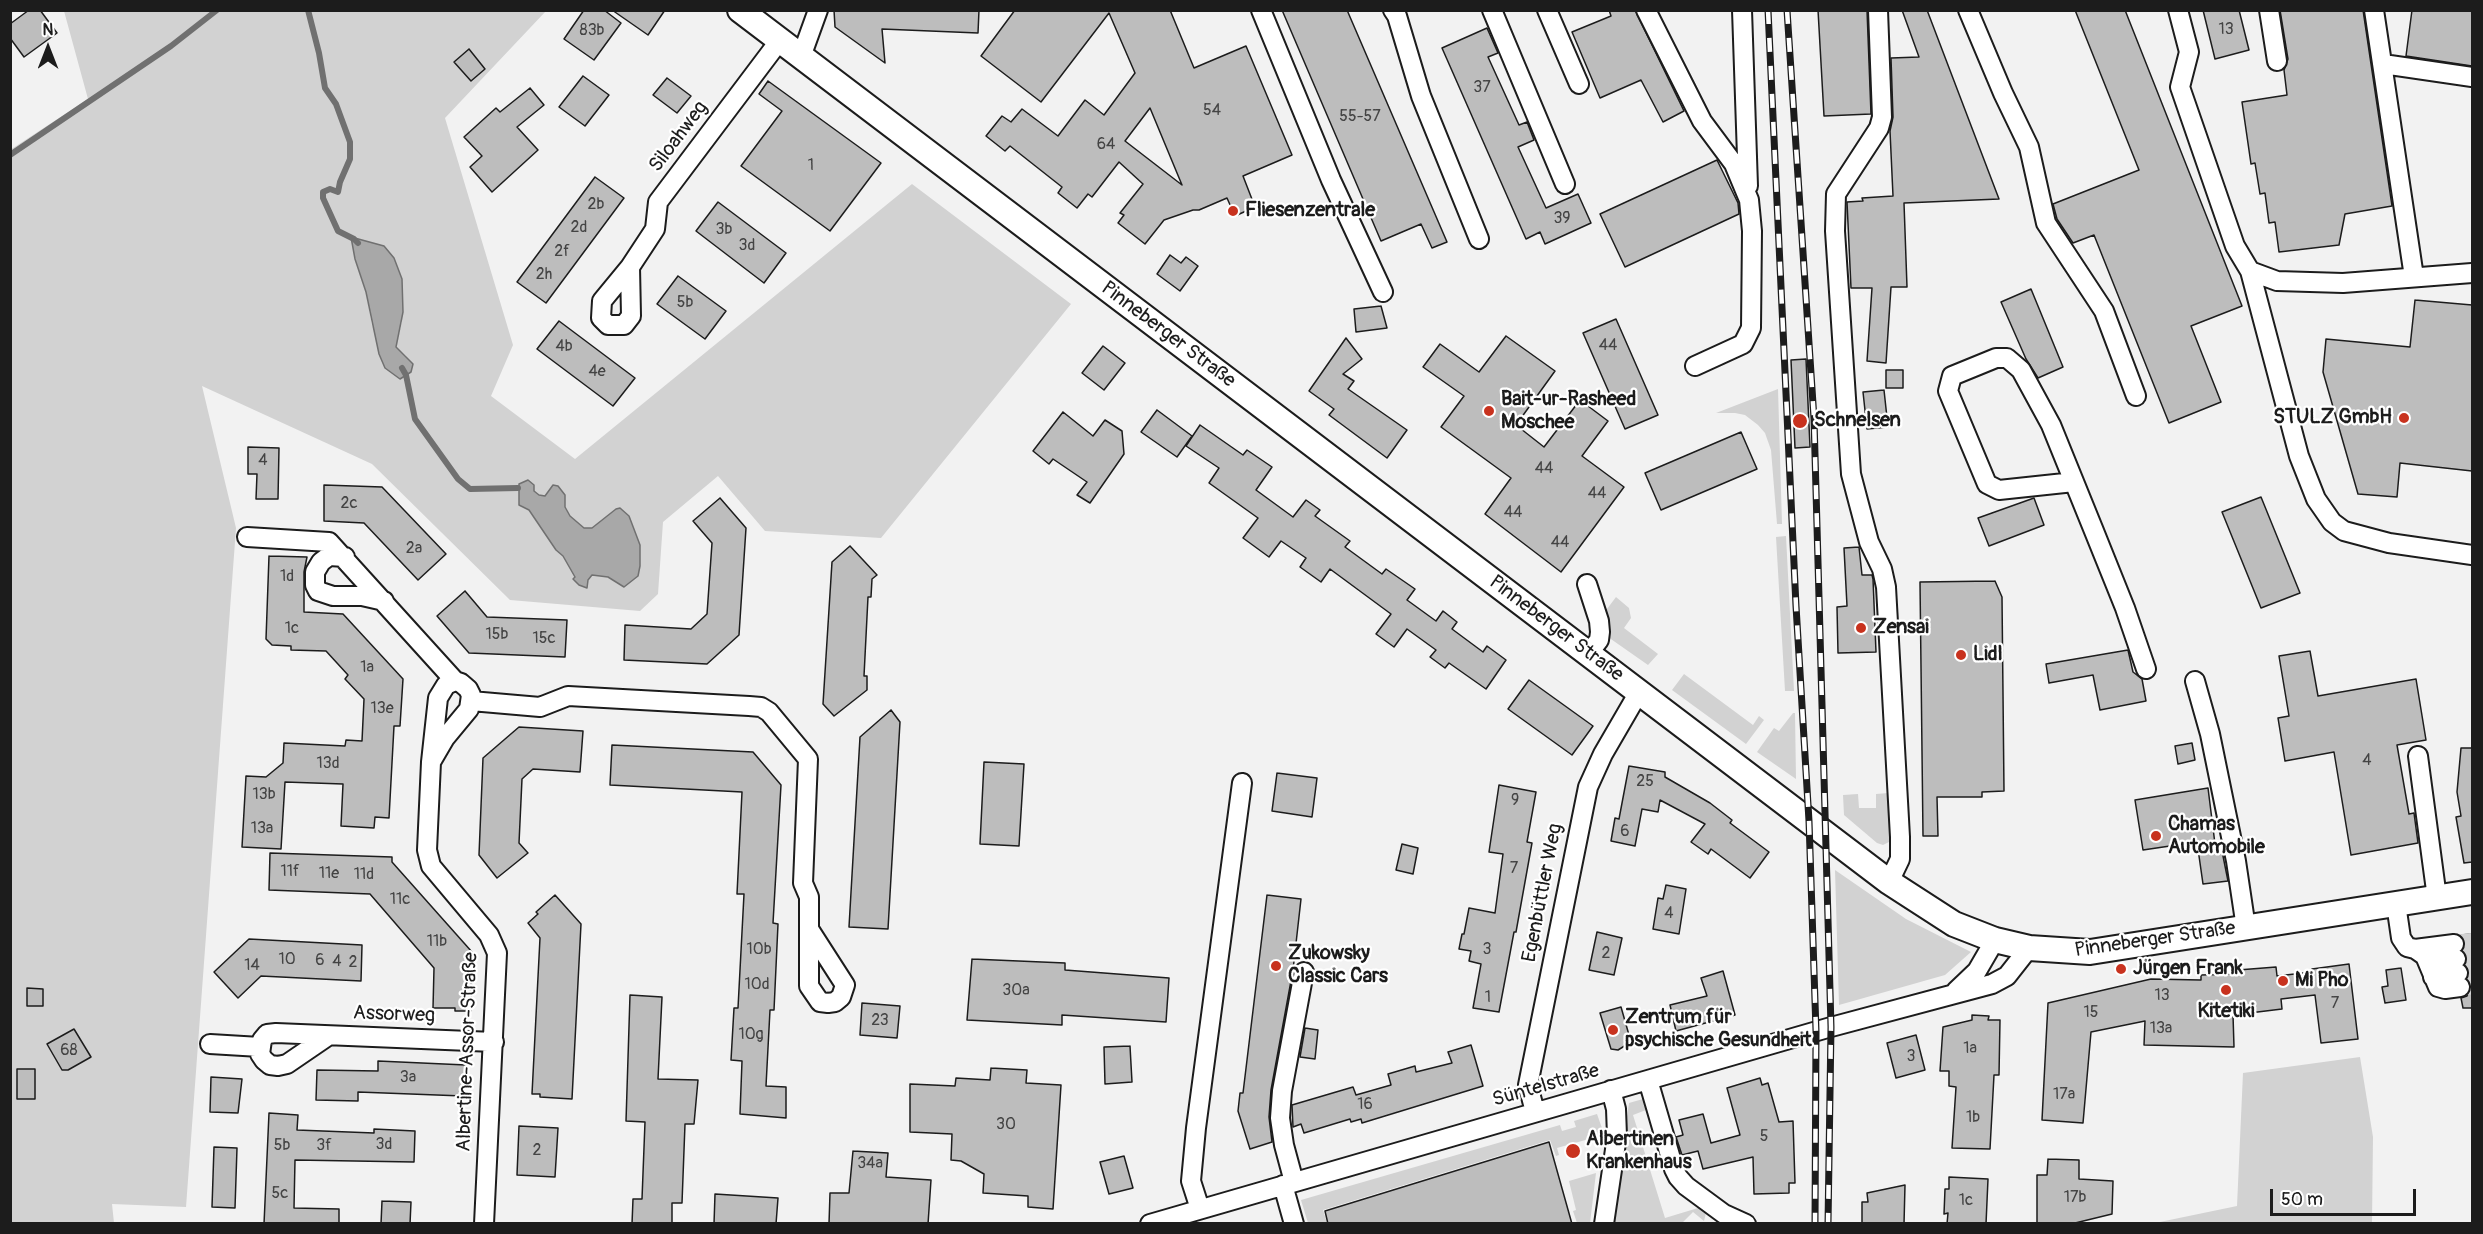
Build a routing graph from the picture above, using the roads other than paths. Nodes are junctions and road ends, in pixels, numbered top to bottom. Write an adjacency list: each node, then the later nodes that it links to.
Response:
1 (740, 10): 14 (main road, Pinneberger Straße)
2 (818, 10): 15 (street)
3 (1262, 10): 27 (street)
4 (1393, 10): 22 (street)
5 (1492, 10): 20 (street)
6 (1547, 10): 19 (street)
7 (1646, 10): 21 (street)
8 (1742, 10): 21 (street)
9 (1878, 10): 45 (street)
10 (1968, 10): 29 (street)
11 (2178, 10): 24 (street)
12 (2269, 10): 16 (street)
13 (2374, 10): 17 (street)
14 (780, 40): 15 (main road, Pinneberger Straße); 23 (street, Siloahweg)
15 (801, 57): 36 (main road, Pinneberger Straße)
16 (2277, 61)
17 (2384, 64): 18 (street); 26 (street)
18 (2472, 77)
19 (1579, 84)
20 (1565, 184)
21 (1749, 200): 28 (street)
22 (1479, 239)
23 (630, 267)
24 (2250, 271): 26 (street); 32 (street)
25 (2472, 273): 26 (street)
26 (2414, 278)
27 (1383, 292)
28 (1695, 366)
29 (2136, 396)
30 (2074, 482): 30 (street); 37 (street)
31 (247, 537): 33 (street)
32 (2472, 555)
33 (345, 557): 35 (street); 35 (street)
34 (1587, 584): 36 (street)
35 (384, 601): 38 (street)
36 (1588, 654): 40 (main road, Pinneberger Straße)
37 (2146, 669)
38 (455, 681): 41 (street); 43 (street, Albertine-Assor-Straße)
39 (2195, 681): 49 (street)
40 (1639, 692): 45 (main road, Pinneberger Straße); 64 (street, Egenbüttler Weg)
41 (471, 702): 43 (street, Albertine-Assor-Straße); 50 (street)
42 (2418, 756): 47 (street)
43 (431, 762): 59 (street, Albertine-Assor-Straße)
44 (1242, 783): 66 (street)
45 (1889, 882): 51 (main road, Pinneberger Straße)
46 (2472, 892): 47 (main road, Pinneberger Straße)
47 (2437, 898): 48 (main road, Pinneberger Straße)
48 (2396, 904): 49 (main road, Pinneberger Straße); 53 (street)
49 (2246, 928): 52 (main road, Pinneberger Straße)
50 (809, 929)
51 (1995, 940): 52 (main road, Pinneberger Straße); 57 (street, Süntelstraße)
52 (2029, 948): 57 (street, Süntelstraße)
53 (2415, 949): 54 (street); 55 (street)
54 (2457, 966): 55 (street); 55 (street)
55 (2431, 970)
56 (1304, 972): 65 (street)
57 (1954, 992): 62 (street, Süntelstraße)
58 (328, 1036): 59 (street, Assorweg); 61 (street, Assorweg); 61 (street, Assorweg)
59 (494, 1042): 68 (street, Albertine-Assor-Straße)
60 (210, 1044): 61 (street)
61 (260, 1047)
62 (1648, 1080): 63 (street, Süntelstraße); 67 (street)
63 (1611, 1090): 64 (street, Süntelstraße); 71 (street)
64 (1535, 1112): 65 (street, Süntelstraße)
65 (1289, 1184): 66 (street, Süntelstraße); 70 (street)
66 (1200, 1209): 69 (street, Süntelstraße)
67 (1719, 1219): 72 (street)
68 (484, 1224)
69 (1150, 1224)
70 (1294, 1224)
71 (1604, 1224)
72 (1746, 1224)

